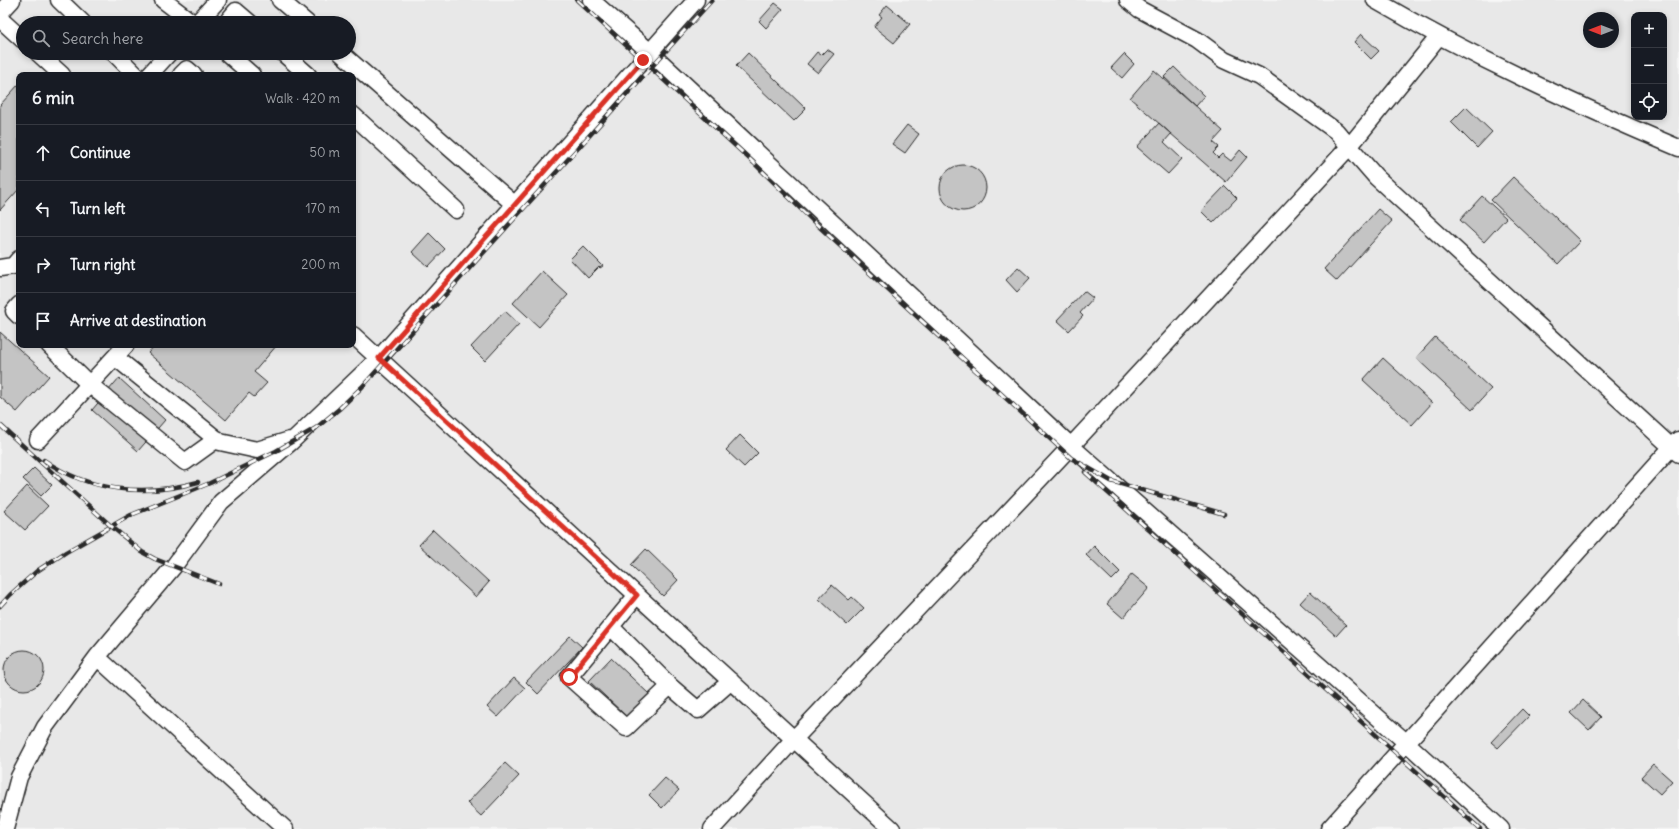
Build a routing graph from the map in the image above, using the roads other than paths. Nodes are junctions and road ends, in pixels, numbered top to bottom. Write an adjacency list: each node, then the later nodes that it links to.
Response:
1 (12, 0): 10 (lane)
2 (59, 0): 11 (lane)
3 (163, 0): 12 (lane)
4 (218, 0): 13 (lane)
5 (280, 0): 16 (lane)
6 (592, 0): 20 (lane)
7 (696, 0): 20 (lane)
8 (1128, 0): 33 (lane)
9 (1375, 0): 19 (lane)
10 (0, 13)
11 (76, 16)
12 (184, 16)
13 (203, 16)
14 (232, 16): 15 (lane)
15 (242, 16)
16 (299, 16)
17 (0, 19): 18 (lane)
18 (16, 34)
19 (1439, 36): 33 (lane); 34 (lane)
20 (650, 52): 35 (lane); 48 (lane)
21 (46, 60): 27 (lane)
22 (121, 60): 28 (lane)
23 (163, 60): 29 (lane)
24 (235, 60): 30 (lane)
25 (291, 60): 31 (lane)
26 (349, 60): 35 (lane)
27 (59, 72)
28 (133, 72)
29 (152, 72)
30 (249, 72)
31 (305, 72)
32 (356, 122): 36 (lane)
33 (1349, 147): 48 (lane); 49 (lane)
34 (1679, 148)
35 (515, 205): 43 (lane)
36 (456, 210)
37 (16, 262): 38 (lane)
38 (0, 268)
39 (356, 338): 43 (lane)
40 (52, 348): 44 (lane)
41 (123, 348): 42 (lane)
42 (115, 357): 44 (lane); 46 (lane)
43 (379, 358): 45 (lane); 50 (lane)
44 (89, 384): 46 (lane); 47 (lane)
45 (295, 438): 46 (lane); 52 (lane)
46 (217, 439)
47 (38, 440)
48 (1072, 446): 55 (lane); 56 (lane)
49 (1677, 447): 56 (lane)
50 (637, 595): 51 (lane); 53 (lane)
51 (610, 627): 54 (lane); 54 (lane)
52 (96, 657): 57 (lane); 58 (lane)
53 (731, 681): 54 (lane); 55 (lane)
54 (670, 686)
55 (794, 740): 59 (lane); 60 (lane)
56 (1408, 744): 61 (lane); 62 (lane)
57 (5, 829)
58 (285, 829)
59 (712, 829)
60 (892, 829)
61 (1329, 829)
62 (1501, 829)

